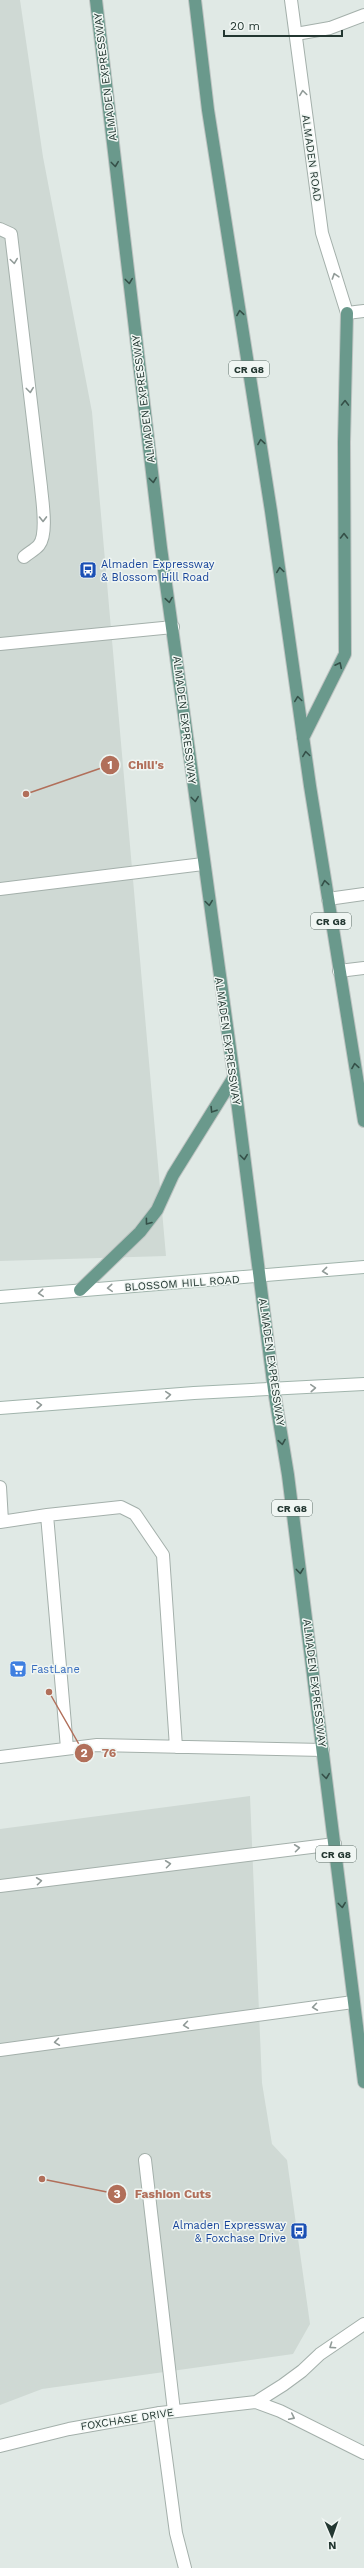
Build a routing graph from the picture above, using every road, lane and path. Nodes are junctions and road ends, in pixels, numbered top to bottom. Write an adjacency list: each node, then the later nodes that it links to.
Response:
1 (96, 0): 10 (main road, ALMADEN EXPRESSWAY / CR G8, one-way to 10)
2 (195, 0): 12 (main road, CR G8, one-way to 2)
3 (291, 0): 5 (street, ALMADEN ROAD)
4 (364, 15): 5 (street)
5 (296, 34): 8 (street, ALMADEN ROAD, one-way to 5)
6 (0, 229): 9 (street, one-way to 9)
7 (364, 310): 8 (street)
8 (347, 313): 12 (main road, one-way to 8)
9 (24, 557)
10 (173, 627): 11 (street); 13 (main road, ALMADEN EXPRESSWAY / CR G8, one-way to 13)
11 (0, 644)
12 (303, 738): 16 (main road, CR G8, one-way to 12)
13 (203, 864): 14 (street); 19 (main road, ALMADEN EXPRESSWAY / CR G8, one-way to 19)
14 (0, 889)
15 (364, 894): 16 (street)
16 (328, 899): 18 (main road, CR G8)
17 (364, 968): 18 (street)
18 (339, 971): 20 (main road, CR G8, one-way to 18)
19 (234, 1076): 22 (main road, ALMADEN EXPRESSWAY / CR G8, one-way to 22); 23 (main road, one-way to 23)
20 (364, 1121)
21 (364, 1267): 22 (street, BLOSSOM HILL ROAD, one-way to 22)
22 (260, 1277): 23 (street, BLOSSOM HILL ROAD, one-way to 23); 26 (main road, ALMADEN EXPRESSWAY / CR G8)
23 (80, 1290): 24 (street, BLOSSOM HILL ROAD, one-way to 24)
24 (0, 1297)
25 (364, 1384): 26 (street, one-way to 25)
26 (274, 1390): 27 (street, one-way to 26); 33 (main road, ALMADEN EXPRESSWAY / CR G8, one-way to 33)
27 (0, 1408)
28 (0, 1488): 30 (street)
29 (47, 1515): 30 (street); 31 (street); 32 (street)
30 (1, 1522)
31 (176, 1747): 32 (street); 33 (street)
32 (67, 1748): 34 (street)
33 (323, 1750): 35 (main road, ALMADEN EXPRESSWAY / CR G8, one-way to 35)
34 (0, 1757)
35 (335, 1844): 36 (street, one-way to 35); 37 (main road, ALMADEN EXPRESSWAY / CR G8, one-way to 37)
36 (0, 1886)
37 (353, 2002): 38 (street, one-way to 38); 39 (main road, ALMADEN EXPRESSWAY / CR G8)
38 (0, 2050)
39 (364, 2082)
40 (145, 2160): 43 (street)
41 (364, 2324): 42 (street, FOXCHASE DRIVE, one-way to 42)
42 (256, 2402): 43 (street, FOXCHASE DRIVE); 46 (street, FOXCHASE DRIVE, one-way to 46)
43 (174, 2411): 44 (street, FOXCHASE DRIVE)
44 (160, 2413): 45 (street, FOXCHASE DRIVE); 47 (street)
45 (0, 2446)
46 (364, 2453)
47 (185, 2568)

